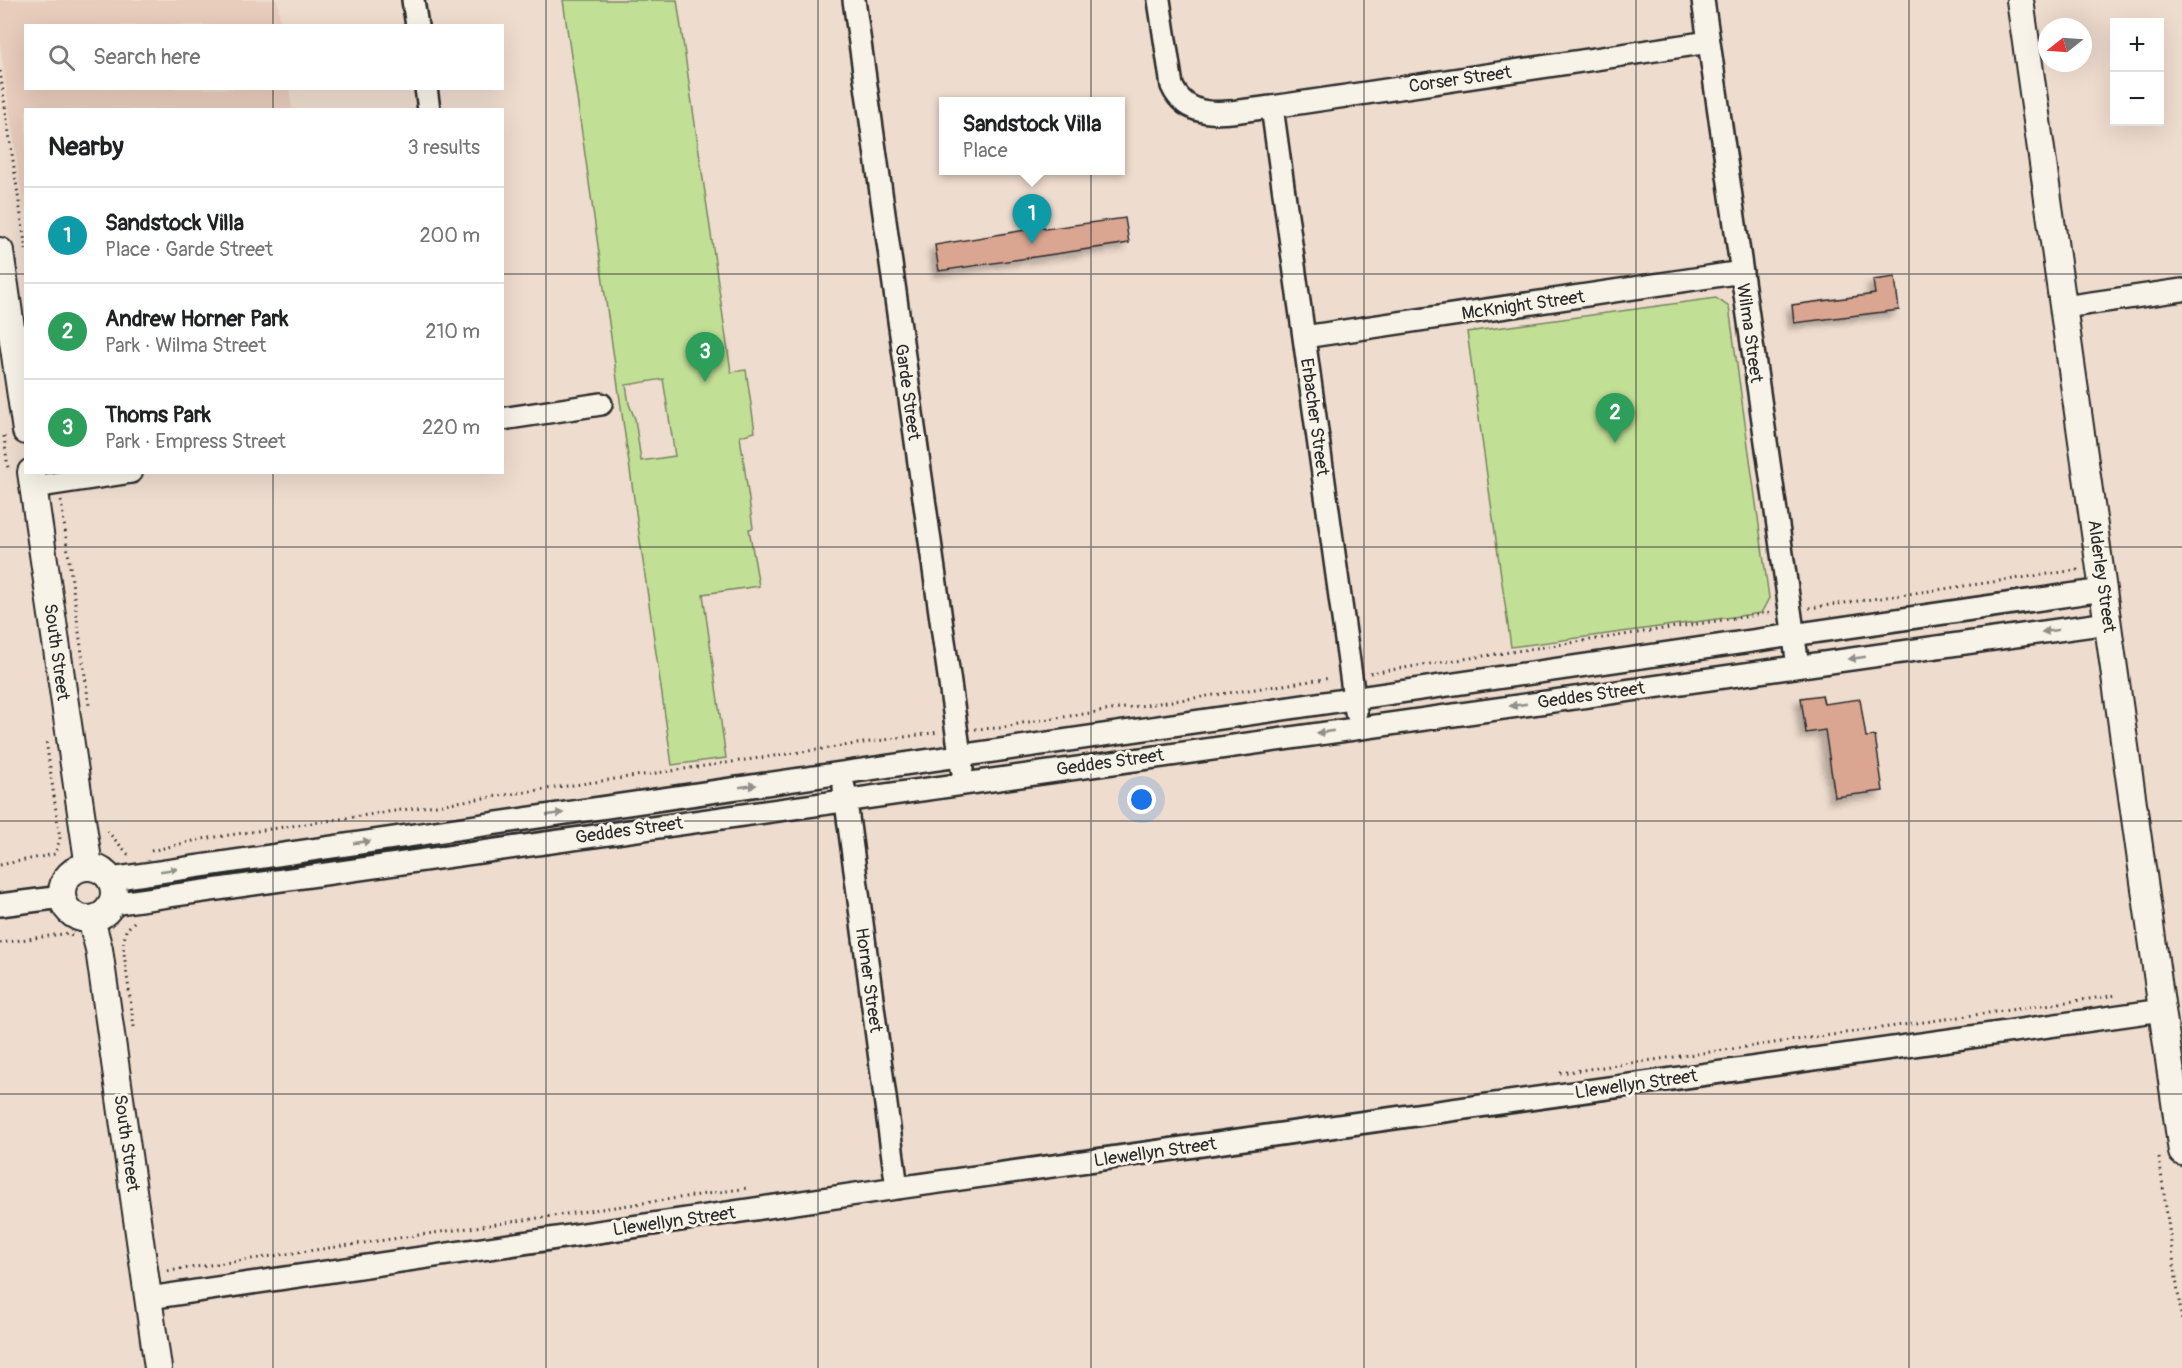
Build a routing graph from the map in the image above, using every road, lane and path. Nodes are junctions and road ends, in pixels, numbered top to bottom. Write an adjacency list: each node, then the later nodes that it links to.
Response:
1 (413, 0): 6 (street)
2 (854, 0): 34 (street, Garde Street)
3 (1159, 0): 10 (street, Corser Street)
4 (1703, 0): 7 (street, Wilma Street)
5 (2020, 0): 16 (street, Alderley Street)
6 (417, 24)
7 (1709, 42): 10 (street, Corser Street); 14 (street, Wilma Street)
8 (0, 71): 12 (path)
9 (426, 90): 11 (street)
10 (1272, 107): 17 (street, Erbacher Street)
11 (429, 108)
12 (24, 236)
13 (0, 251): 19 (street)
14 (1742, 272): 17 (street, McKnight Street); 26 (street, Wilma Street)
15 (2182, 290): 16 (street)
16 (2064, 306): 25 (street, Alderley Street)
17 (1304, 337): 30 (street, Erbacher Street)
18 (601, 404): 20 (street)
19 (24, 417)
20 (504, 418)
21 (118, 474): 23 (street)
22 (32, 480): 23 (street); 46 (street, South Street)
23 (59, 483): 32 (path)
24 (2077, 570): 26 (path)
25 (2103, 590): 27 (street, Alderley Street); 28 (street, Geddes Street)
26 (1790, 610): 28 (street, Wilma Street); 30 (path)
27 (2108, 622): 29 (street, Geddes Street, one-way to 29); 53 (street, Alderley Street)
28 (1793, 635): 29 (street, Wilma Street); 31 (street, Geddes Street)
29 (1798, 666): 33 (street, Geddes Street, one-way to 33)
30 (1350, 676): 31 (street, Erbacher Street); 34 (path)
31 (1354, 699): 33 (street, Erbacher Street); 35 (street, Geddes Street)
32 (91, 716)
33 (1358, 727): 37 (street, Geddes Street, one-way to 37)
34 (957, 730): 35 (street, Garde Street); 42 (path)
35 (960, 756): 36 (street, Geddes Street); 37 (street, Garde Street)
36 (842, 772): 38 (street, Horner Street); 40 (street, Geddes Street, one-way to 36)
37 (964, 783): 38 (street, Geddes Street)
38 (845, 799): 44 (street, Geddes Street); 55 (street, Horner Street)
39 (105, 820): 43 (path)
40 (397, 837): 44 (street); 46 (street, Geddes Street, one-way to 40)
41 (60, 839): 45 (path)
42 (147, 852)
43 (134, 855)
44 (400, 863): 48 (street, Geddes Street)
45 (0, 865)
46 (100, 873): 47 (street); 48 (street)
47 (62, 897): 49 (street); 50 (street)
48 (112, 904): 50 (street)
49 (0, 906)
50 (91, 919): 56 (street, South Street)
51 (75, 939): 52 (path)
52 (0, 943)
53 (2162, 1010): 54 (street, Alderley Street); 55 (street, Llewellyn Street)
54 (2182, 1152)
55 (897, 1188): 56 (street, Llewellyn Street)
56 (148, 1298): 57 (street, South Street)
57 (158, 1368)

